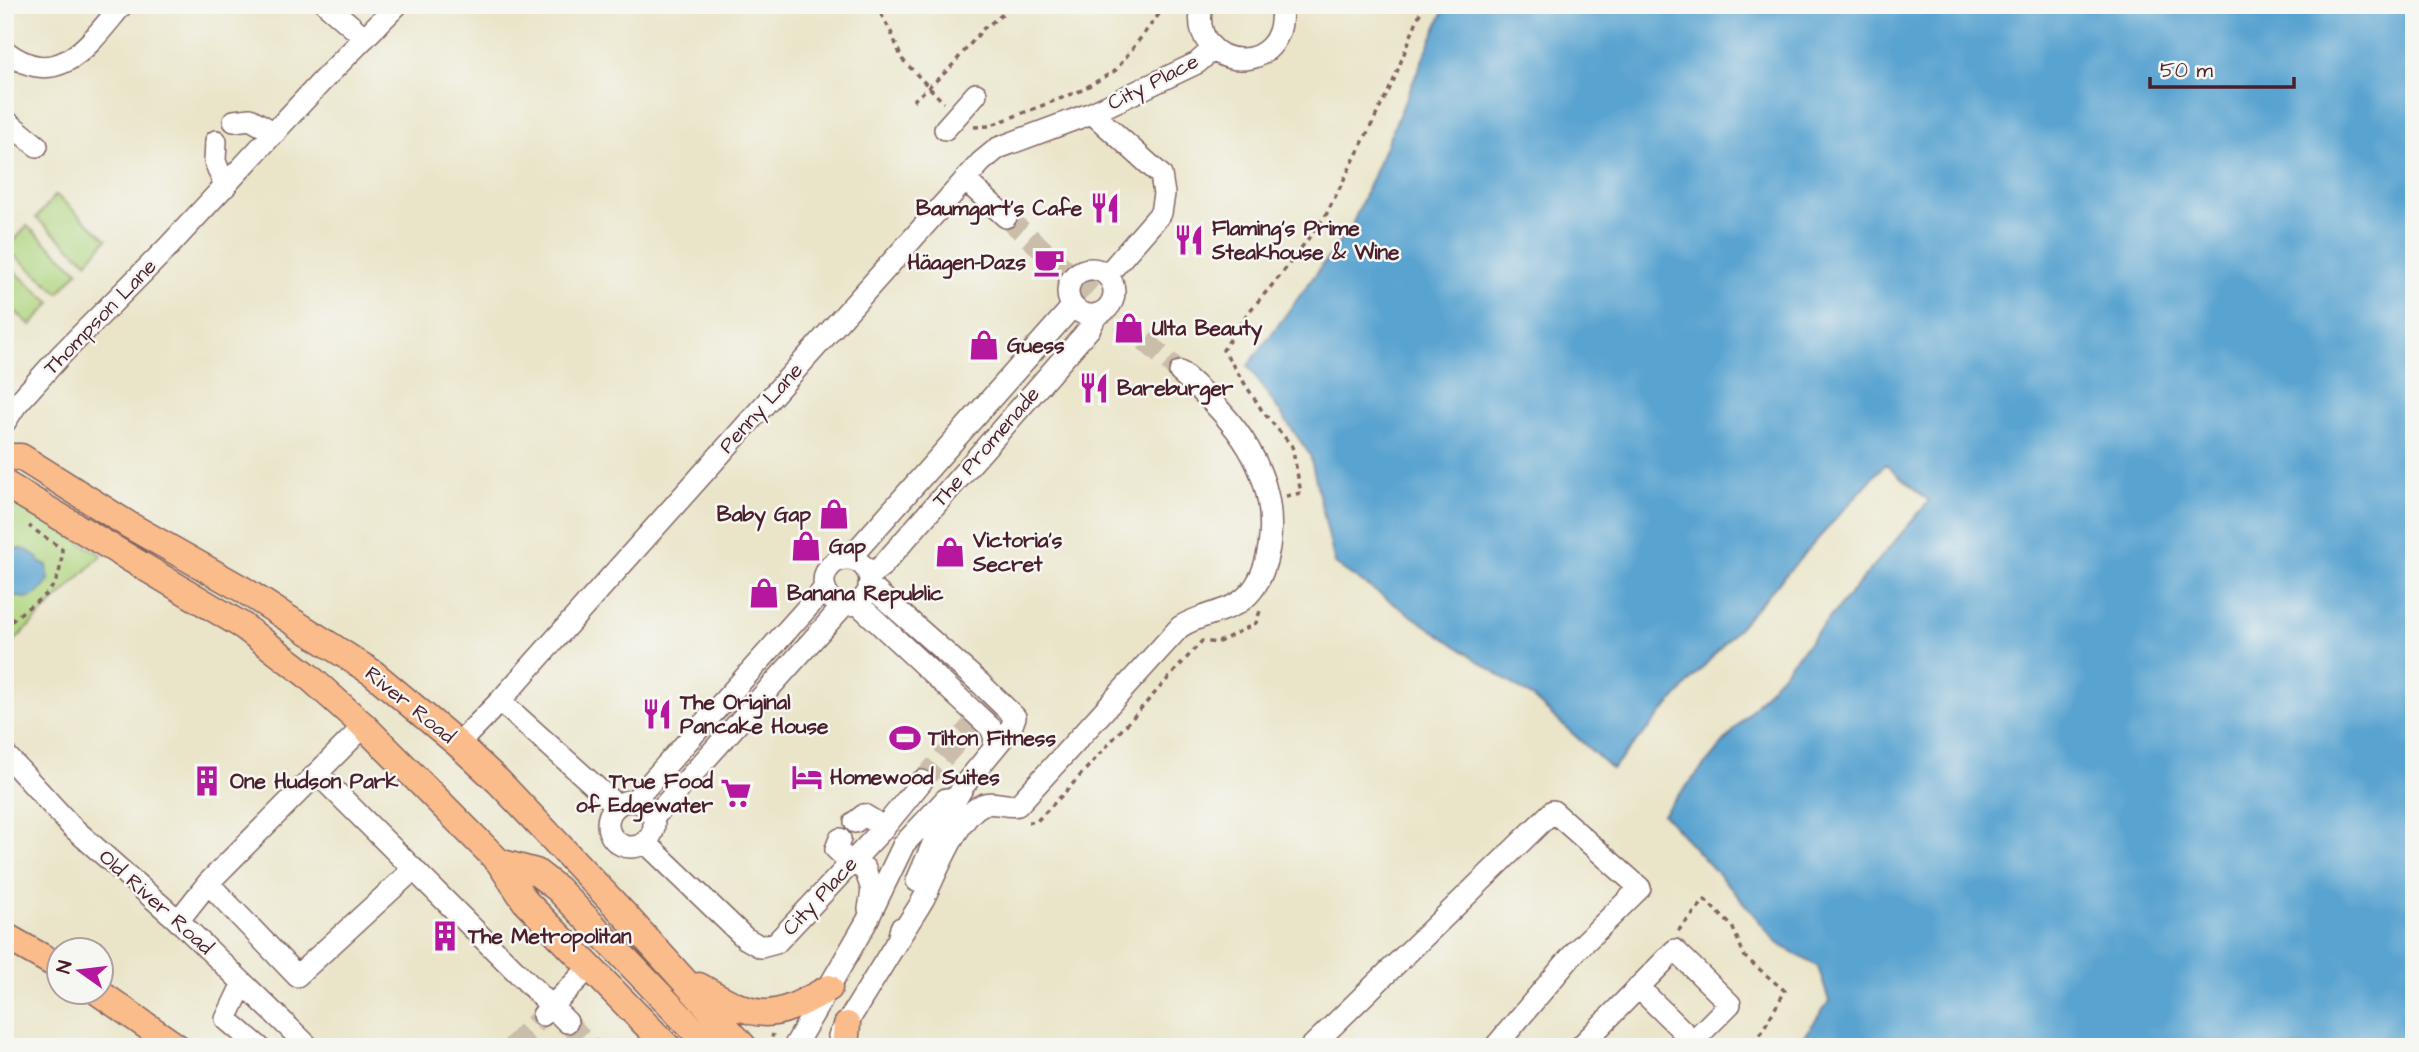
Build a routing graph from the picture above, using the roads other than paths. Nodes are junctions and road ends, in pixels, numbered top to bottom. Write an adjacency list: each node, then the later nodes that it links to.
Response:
1 (122, 5): 8 (street)
2 (327, 5): 6 (street)
3 (397, 5): 6 (street, Thompson Lane)
4 (1202, 5): 7 (street)
5 (1281, 5): 7 (street)
6 (365, 38): 14 (street, Thompson Lane)
7 (1213, 49): 10 (street, City Place)
8 (5, 51)
9 (976, 94): 13 (street)
10 (1092, 113): 17 (street, Penny Lane); 20 (street)
11 (5, 120): 16 (street)
12 (234, 121): 14 (street)
13 (950, 123)
14 (275, 132): 18 (street, Thompson Lane)
15 (216, 141): 18 (street)
16 (37, 146)
17 (965, 180): 19 (street); 31 (street, Penny Lane)
18 (225, 187): 24 (street, Thompson Lane)
19 (1006, 217)
20 (1107, 275): 21 (street); 22 (street)
21 (1073, 306): 22 (street); 27 (street, The Promenade)
22 (1097, 314): 28 (street, The Promenade)
23 (1180, 372): 52 (street)
24 (5, 422)
25 (5, 457): 33 (main road, River Road)
26 (5, 484): 32 (main road, River Road)
27 (849, 559): 28 (street); 29 (street)
28 (869, 580): 30 (street); 34 (street, City Place)
29 (825, 588): 30 (street); 39 (street)
30 (850, 604): 34 (street); 40 (street)
31 (500, 701): 33 (street, Penny Lane); 39 (street)
32 (364, 726): 36 (street); 45 (main road, River Road)
33 (458, 744): 55 (main road, River Road)
34 (993, 750): 38 (street, City Place)
35 (5, 754): 50 (street, Old River Road)
36 (317, 773): 47 (street); 48 (street)
37 (922, 781): 42 (street, City Place)
38 (964, 785): 49 (street, City Place); 52 (street, City Place)
39 (626, 804): 40 (street); 44 (street)
40 (653, 818): 44 (street)
41 (855, 822): 42 (street)
42 (882, 831): 46 (street, City Place)
43 (841, 839): 46 (street)
44 (645, 842): 46 (street, City Place)
45 (499, 862): 54 (main road, River Road); 69 (main road)
46 (851, 863): 49 (street)
47 (414, 869): 48 (street); 60 (street)
48 (208, 883): 50 (street)
49 (867, 922): 52 (street); 58 (street, City Place)
50 (180, 923): 56 (street, Old River Road)
51 (5, 936): 53 (main road)
52 (898, 940): 63 (street, City Place)
53 (46, 959)
54 (590, 967): 60 (street); 61 (main road, River Road)
55 (680, 975): 58 (main road); 70 (main road, River Road)
56 (243, 983): 64 (street, Old River Road); 66 (street)
57 (1638, 987): 57 (street); 75 (street)
58 (829, 988): 71 (street, City Place)
59 (116, 1005): 65 (main road)
60 (547, 1011): 62 (street)
61 (640, 1017): 67 (main road); 68 (main road, River Road)
62 (567, 1022)
63 (846, 1036): 72 (street, City Place)
64 (309, 1046)
65 (177, 1047)
66 (258, 1047)
67 (658, 1047)
68 (668, 1047)
69 (710, 1047)
70 (744, 1047)
71 (794, 1047)
72 (832, 1047)
73 (1311, 1047): 74 (street)
74 (1495, 1047)
75 (1580, 1047)

